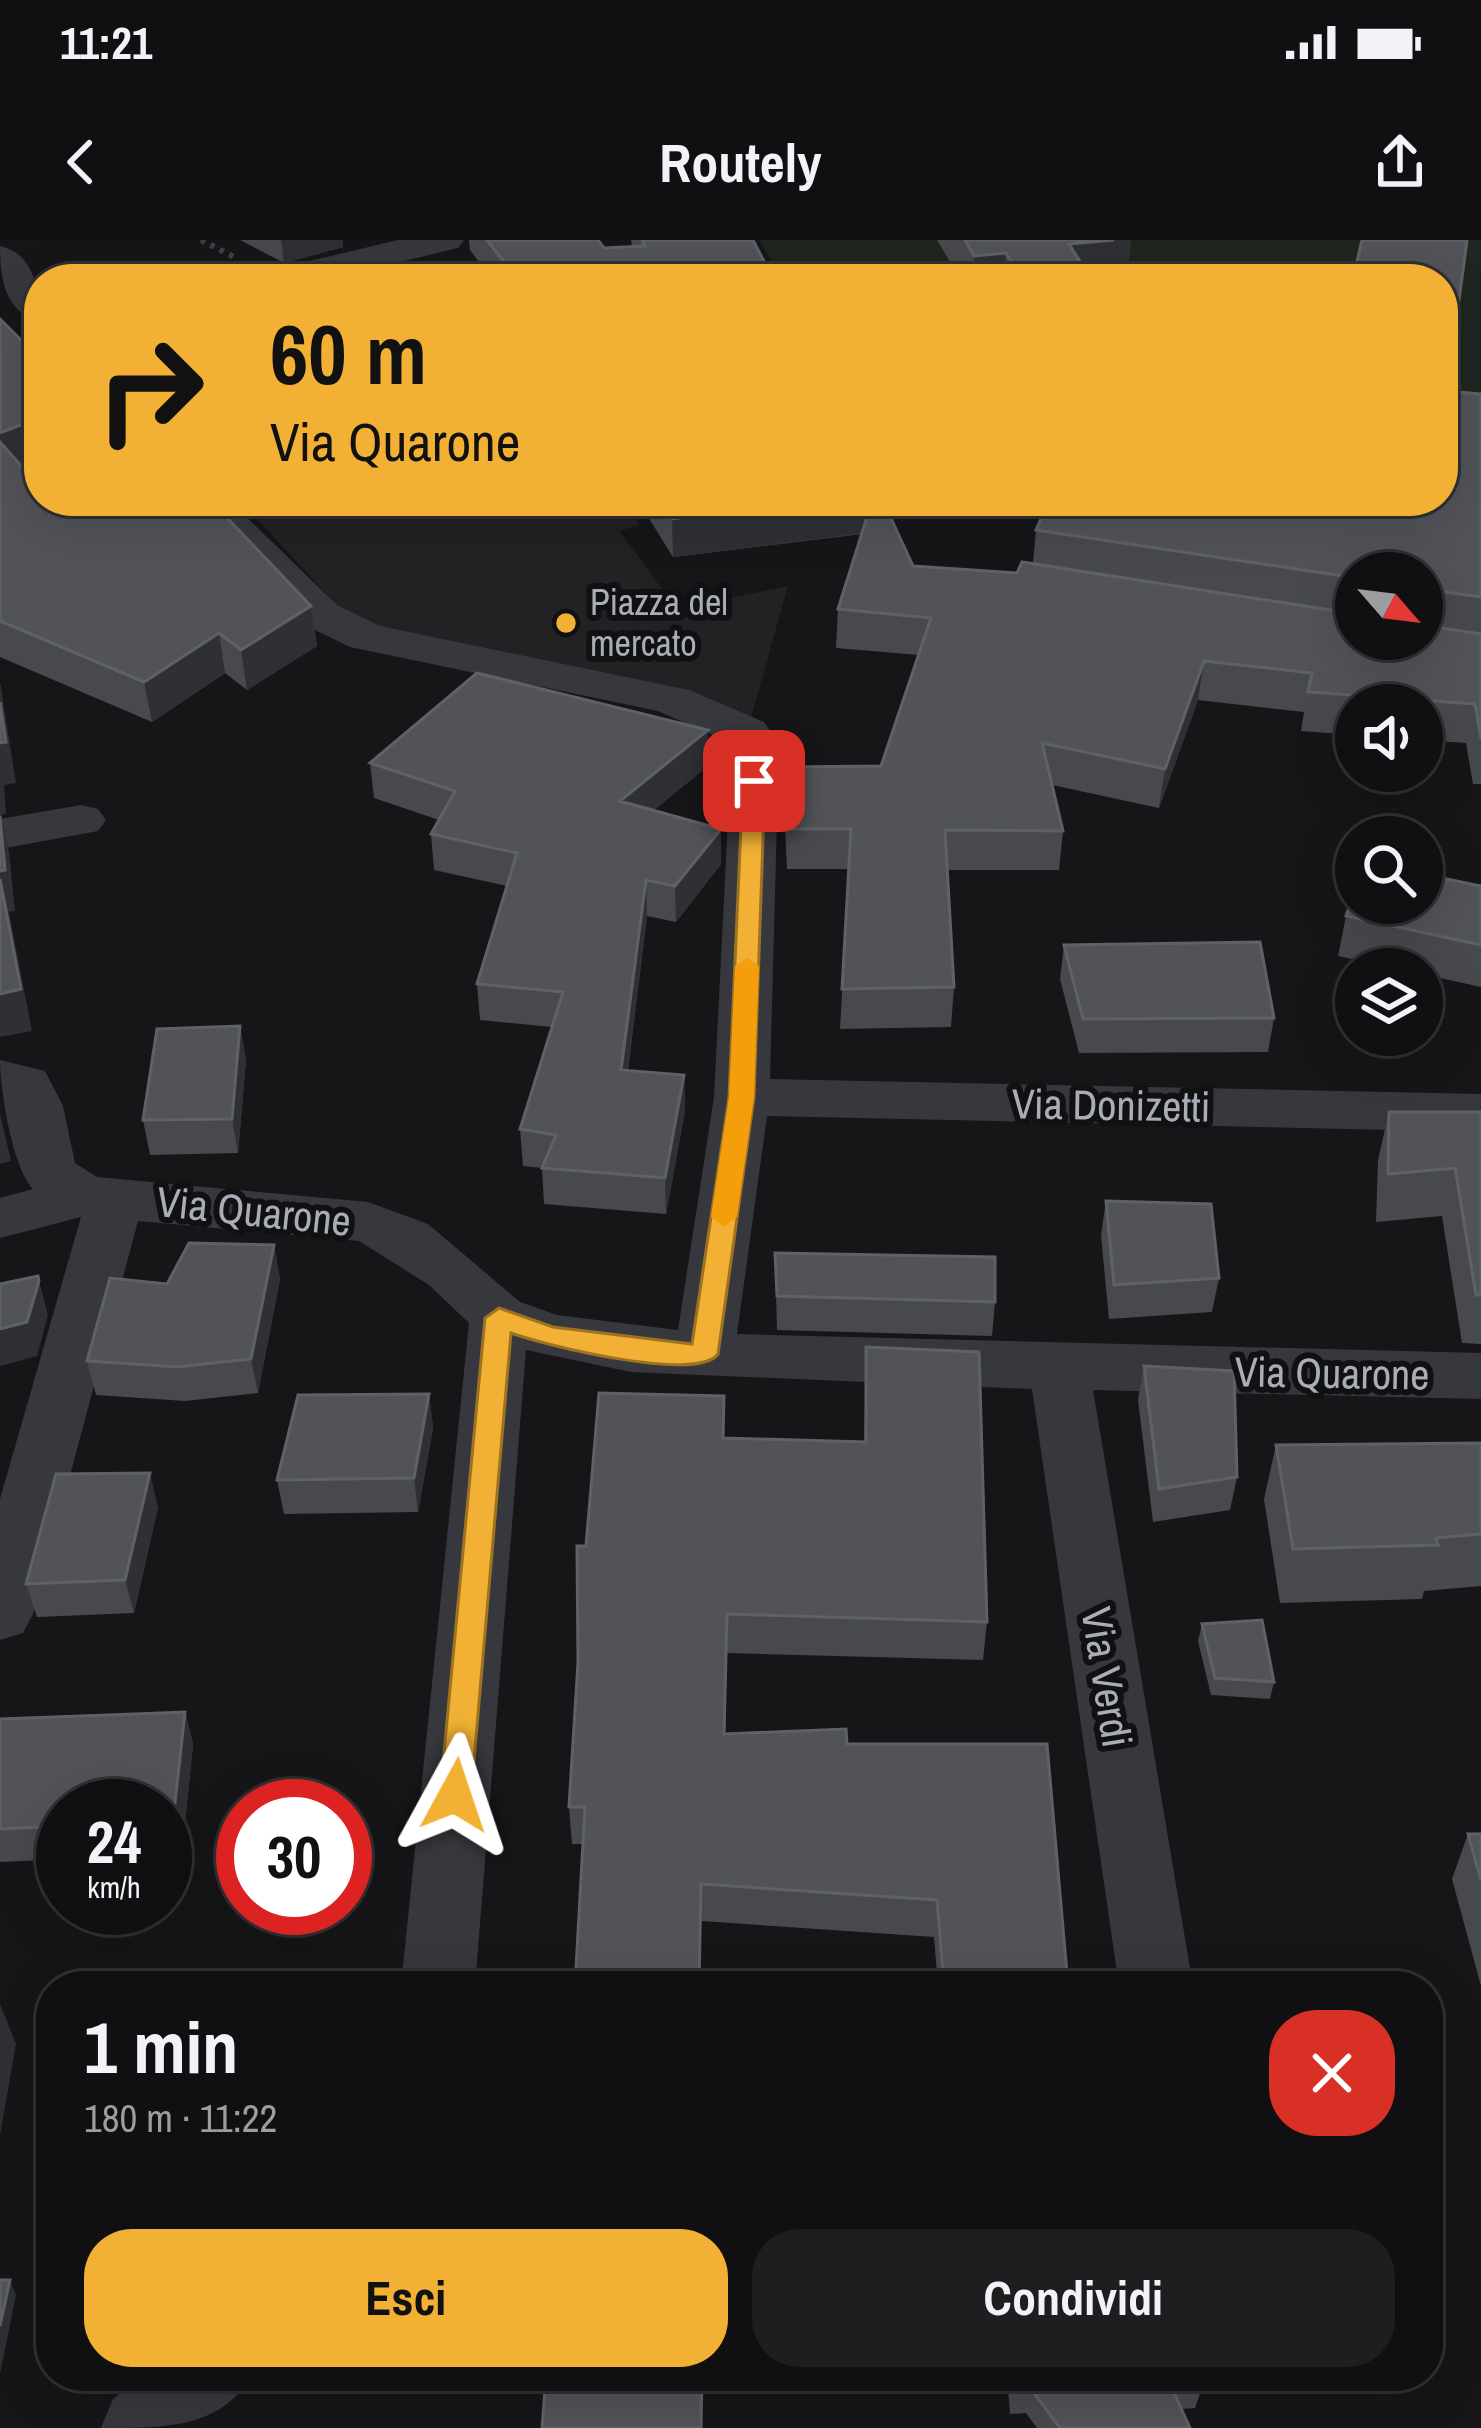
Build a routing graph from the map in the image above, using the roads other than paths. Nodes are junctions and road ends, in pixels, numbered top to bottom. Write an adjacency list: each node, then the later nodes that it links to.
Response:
1 (446, 240): 3 (street)
2 (0, 257): 4 (street)
3 (345, 264)
4 (24, 313)
5 (221, 516): 9 (street)
6 (81, 820): 7 (street)
7 (0, 834)
8 (0, 1078): 11 (street)
9 (742, 1097): 10 (street, Via Donizetti); 14 (street)
10 (1481, 1113)
11 (99, 1197): 12 (street, Via Quarone); 13 (street, Via Quarone); 17 (street)
12 (0, 1218)
13 (499, 1318): 14 (street, Via Quarone); 19 (street)
14 (704, 1354): 15 (street, Via Quarone)
15 (1059, 1367): 16 (street, Via Quarone); 20 (street, Via Verdi)
16 (1481, 1376)
17 (26, 1428): 18 (street)
18 (0, 1614)
19 (439, 1971)
20 (1154, 1971)
21 (191, 2391): 22 (street)
22 (142, 2428)

